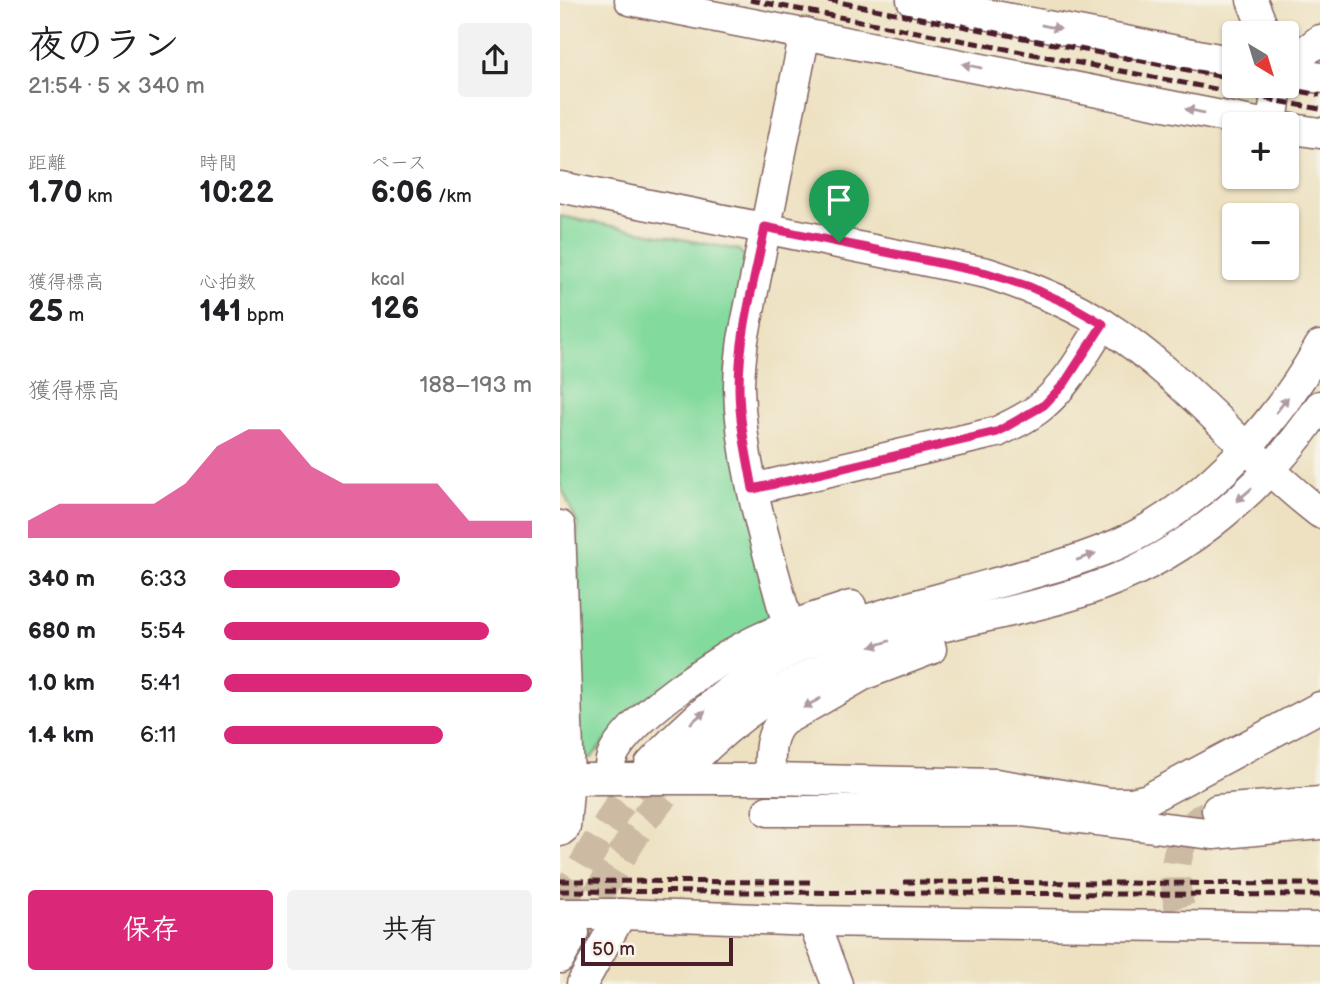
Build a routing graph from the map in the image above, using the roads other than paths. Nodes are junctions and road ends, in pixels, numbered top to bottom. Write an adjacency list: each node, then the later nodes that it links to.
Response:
1 (630, 0): 5 (street)
2 (912, 0): 8 (street, one-way to 8)
3 (1252, 0): 4 (street)
4 (1260, 21)
5 (805, 33): 11 (street, one-way to 5); 15 (street)
6 (1320, 40): 7 (street)
7 (1299, 56)
8 (1222, 60)
9 (1299, 74): 10 (street)
10 (1320, 78)
11 (1222, 116)
12 (1299, 130): 13 (street)
13 (1320, 133)
14 (560, 187): 15 (street)
15 (765, 227): 16 (street); 21 (street)
16 (1103, 324): 19 (street); 21 (street)
17 (1320, 346): 19 (street, one-way to 17)
18 (1320, 406): 20 (street)
19 (1246, 447): 20 (street); 24 (street, one-way to 19)
20 (1270, 470): 22 (street); 25 (street, one-way to 25)
21 (753, 489): 26 (street)
22 (1320, 513)
23 (560, 526): 30 (street)
24 (1051, 568): 26 (street); 28 (street, one-way to 24)
25 (1031, 607): 29 (street, one-way to 29); 32 (street, one-way to 32)
26 (788, 626): 31 (street)
27 (1320, 708): 32 (street)
28 (650, 765)
29 (685, 769)
30 (569, 779): 31 (street); 37 (street)
31 (609, 779): 32 (street)
32 (770, 779)
33 (1320, 802): 34 (street)
34 (1217, 810)
35 (768, 811): 36 (street)
36 (1320, 824)
37 (560, 831)
38 (1180, 908): 39 (street)
39 (1320, 911)
40 (621, 914): 41 (street); 43 (street); 44 (street)
41 (813, 921): 42 (street); 45 (street)
42 (1320, 928)
43 (565, 935)
44 (582, 984)
45 (837, 984)

